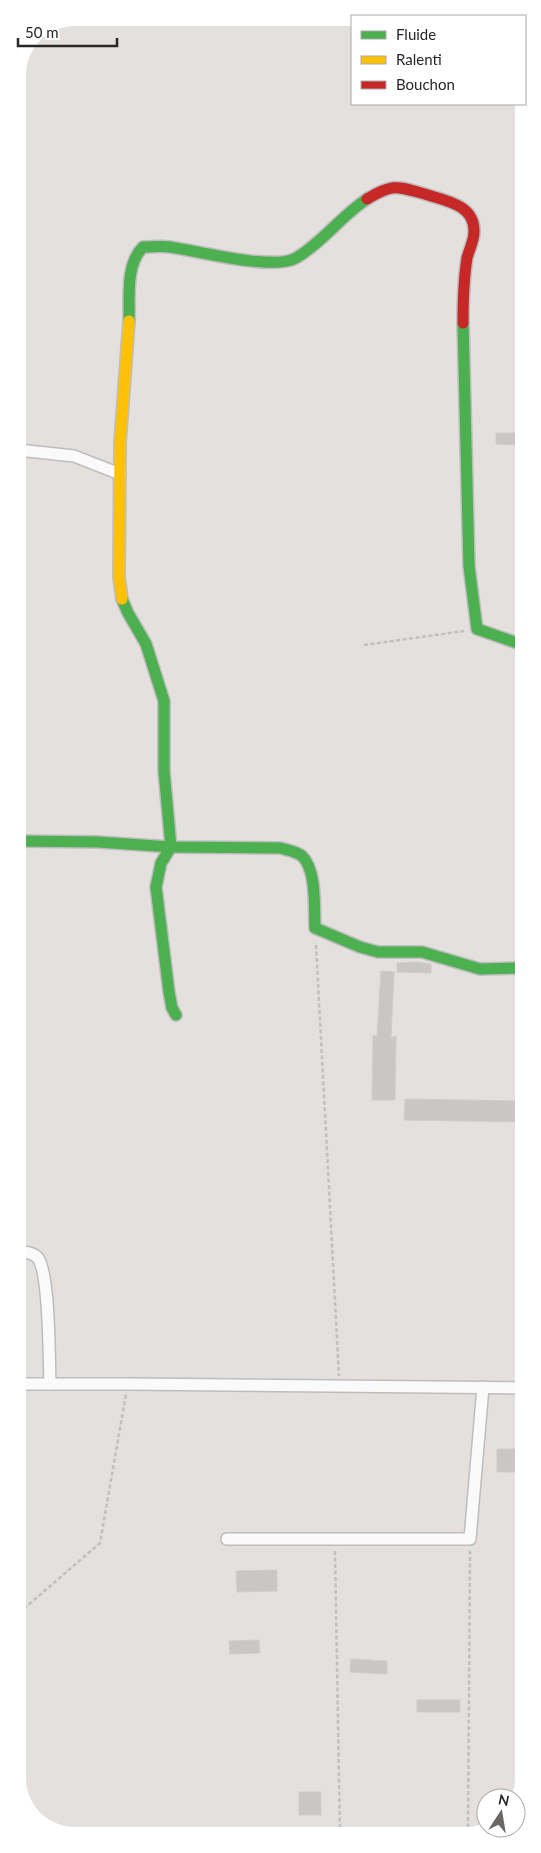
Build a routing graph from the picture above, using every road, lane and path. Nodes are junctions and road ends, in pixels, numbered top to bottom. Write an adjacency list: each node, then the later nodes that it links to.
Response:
1 (26, 451): 2 (street)
2 (120, 474): 3 (street); 7 (street)
3 (477, 629): 4 (street); 5 (path)
4 (515, 643)
5 (364, 645)
6 (26, 841): 7 (street)
7 (171, 847): 8 (street); 10 (street)
8 (315, 928): 9 (street); 15 (path)
9 (515, 969)
10 (176, 1015)
11 (26, 1253): 13 (street)
12 (26, 1384): 13 (street)
13 (50, 1384): 14 (street)
14 (128, 1384): 15 (street); 21 (path)
15 (339, 1386): 16 (street)
16 (483, 1387): 17 (street); 19 (street)
17 (515, 1388)
18 (227, 1539): 20 (street)
19 (470, 1539): 20 (street); 23 (path)
20 (334, 1540): 22 (path)
21 (26, 1606)
22 (340, 1827)
23 (468, 1827)

